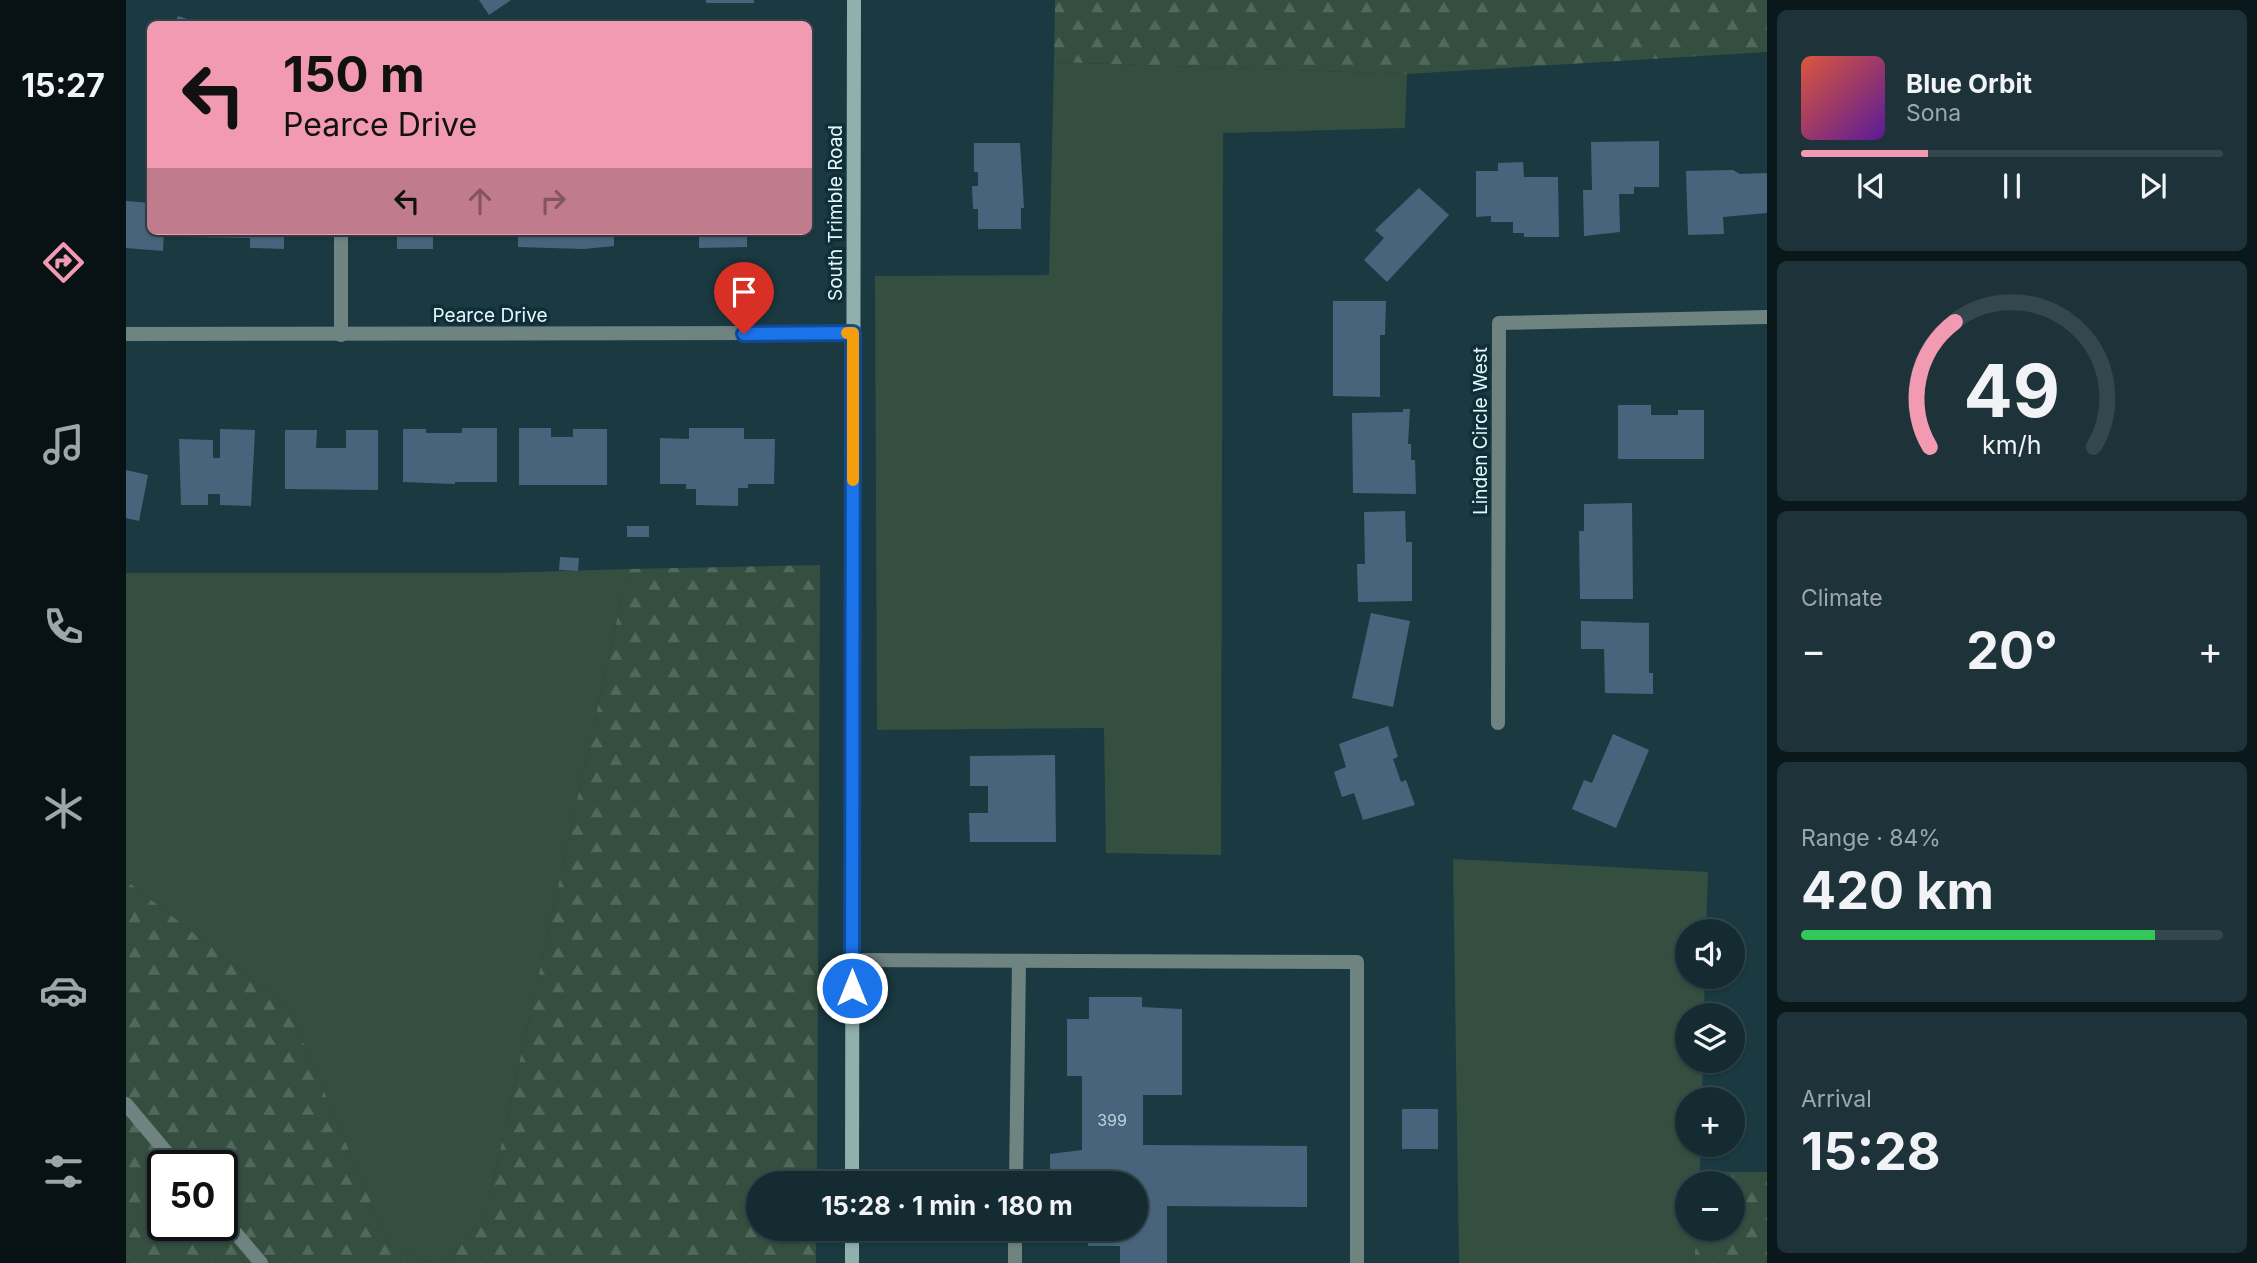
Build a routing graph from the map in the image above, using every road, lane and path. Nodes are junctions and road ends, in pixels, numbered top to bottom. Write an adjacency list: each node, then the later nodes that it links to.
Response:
1 (854, 0): 4 (main road, South Trimble Road)
2 (341, 235): 6 (street)
3 (1767, 317): 7 (street, Linden Circle West)
4 (853, 333): 6 (street, Pearce Drive); 8 (main road, South Trimble Road)
5 (126, 334): 6 (street, Pearce Drive)
6 (341, 335)
7 (1498, 723)
8 (852, 960): 9 (street); 12 (main road, South Trimble Road)
9 (1019, 961): 13 (street); 20 (street)
10 (126, 1104): 11 (street)
11 (165, 1150)
12 (852, 1171)
13 (1016, 1171)
14 (238, 1236): 17 (street)
15 (852, 1241): 18 (main road)
16 (1015, 1241): 19 (street)
17 (261, 1263)
18 (852, 1263)
19 (1015, 1263)
20 (1357, 1263)

